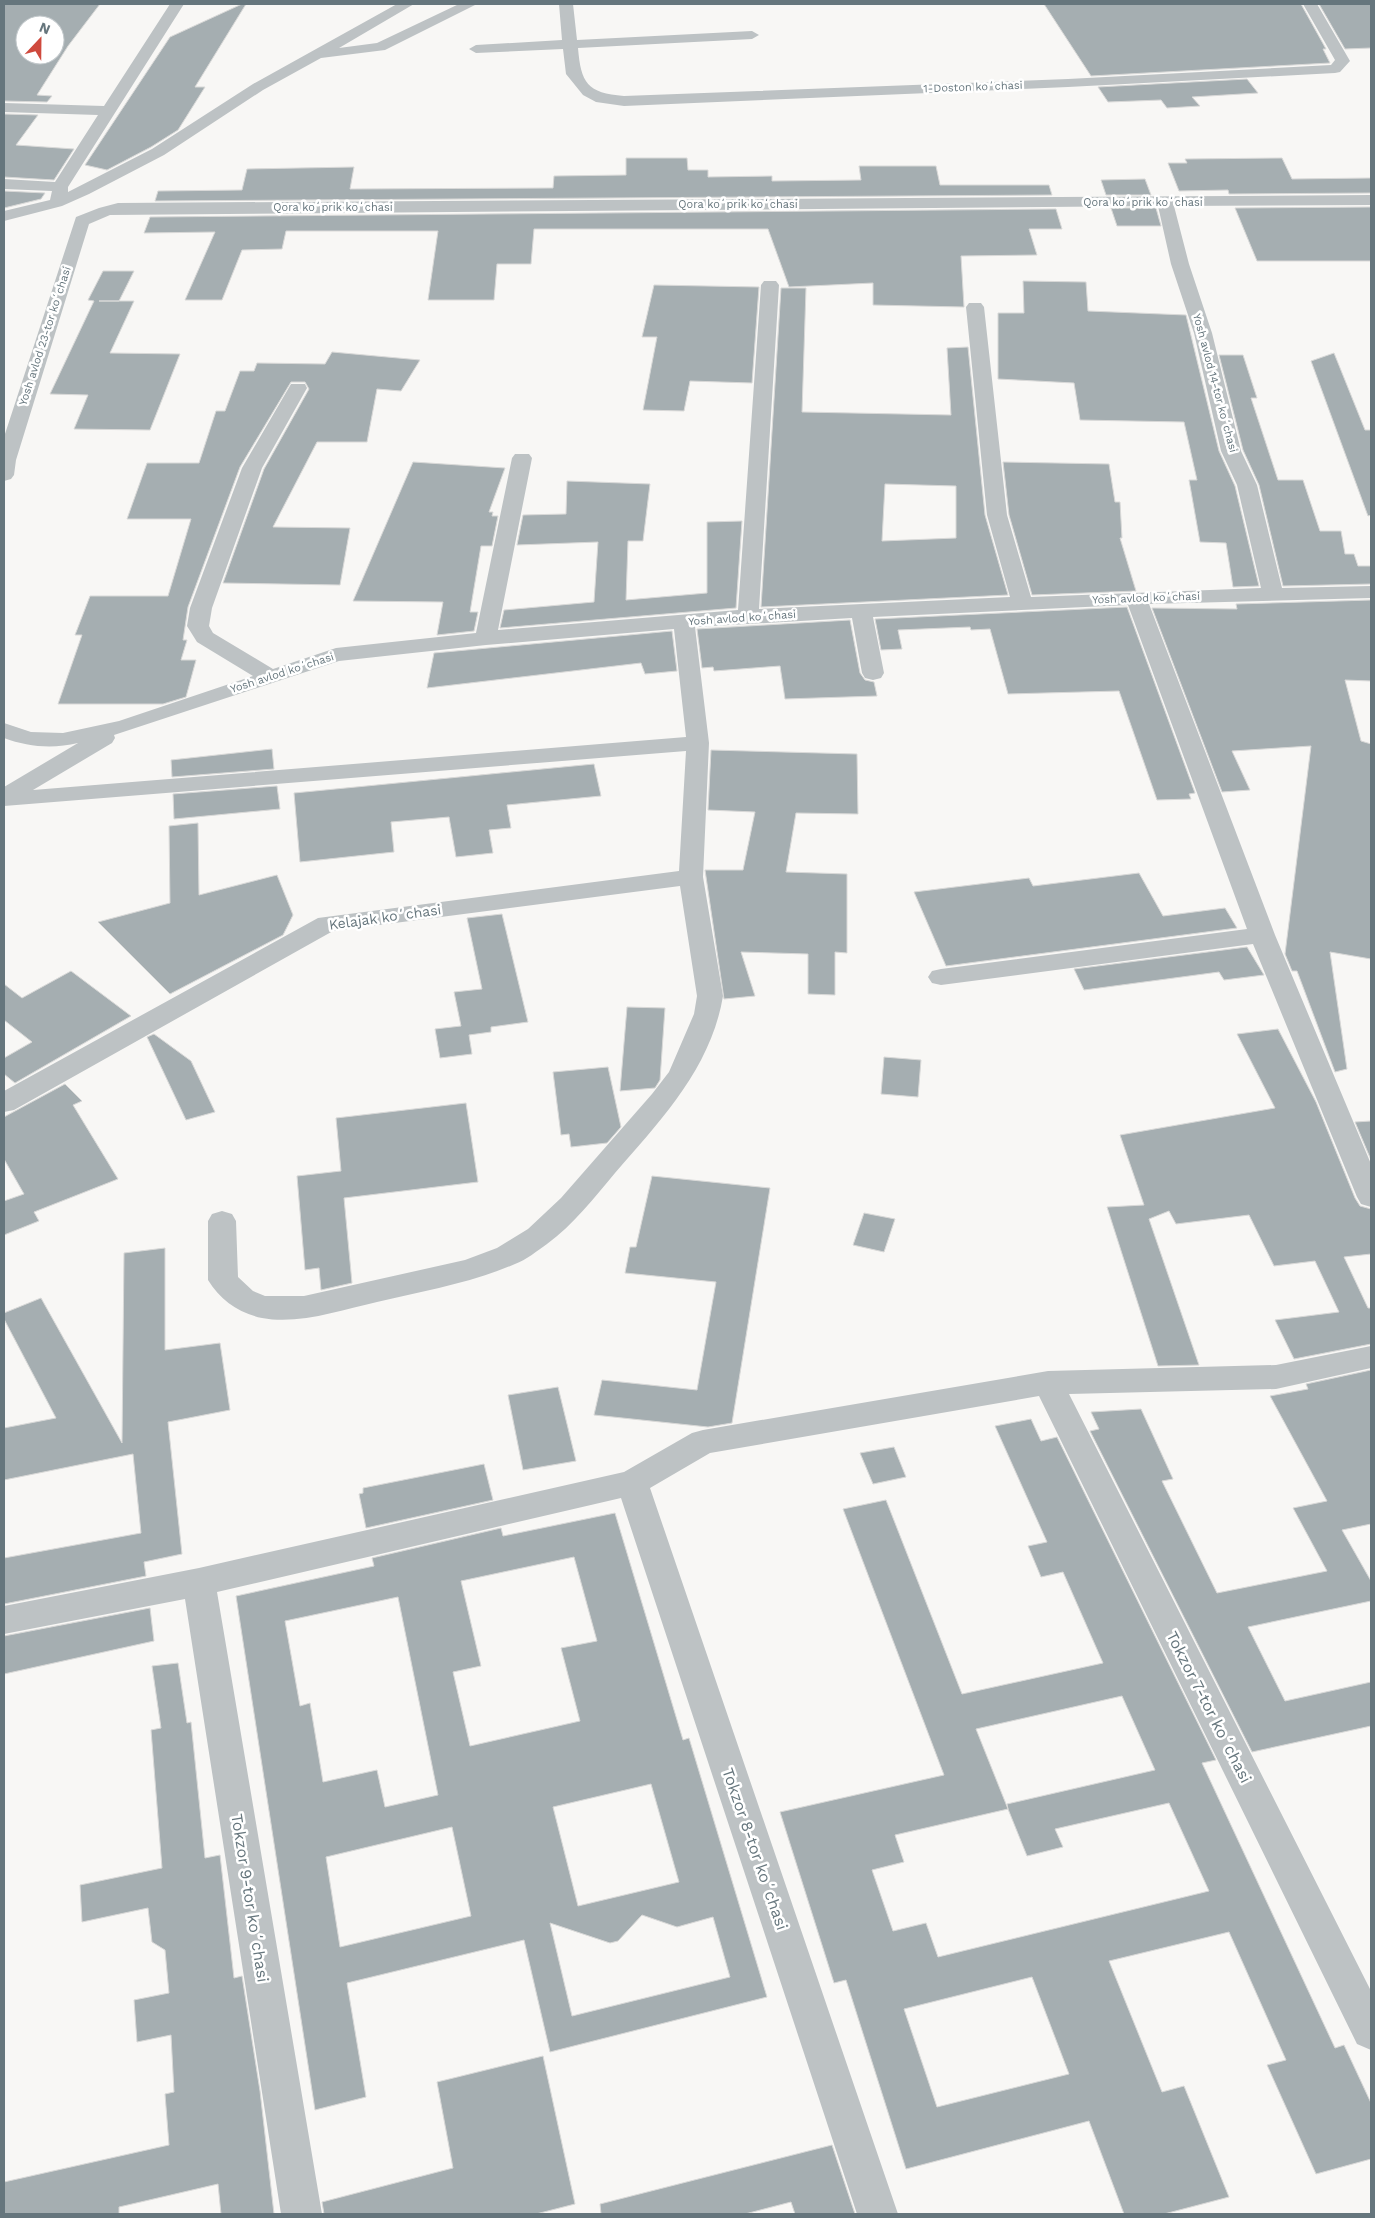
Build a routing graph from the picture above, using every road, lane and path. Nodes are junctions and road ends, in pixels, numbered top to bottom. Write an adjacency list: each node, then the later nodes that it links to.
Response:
1 (177, 4): 11 (street)
2 (406, 4): 9 (street)
3 (470, 4): 9 (street)
4 (566, 4): 7 (street, 1-Doston koʻchasi)
5 (1310, 4): 7 (street, 1-Doston koʻchasi)
6 (752, 35): 7 (street)
7 (570, 44): 8 (street)
8 (476, 49)
9 (314, 55): 13 (street)
10 (4, 107): 11 (street)
11 (109, 111): 13 (street)
12 (4, 184): 13 (street)
13 (62, 199): 16 (street); 17 (street)
14 (1371, 200): 15 (street, Qora koʻprik koʻchasi)
15 (1165, 202): 16 (street, Qora koʻprik koʻchasi); 24 (street, Yosh avlod 14-tor koʻchasi)
16 (98, 210): 22 (street, Yosh avlod 23-tor koʻchasi)
17 (4, 216)
18 (770, 285): 28 (street)
19 (975, 307): 26 (street)
20 (298, 388): 32 (street)
21 (522, 458): 30 (street)
22 (4, 465)
23 (1371, 592): 24 (street, Yosh avlod koʻchasi)
24 (1273, 594): 25 (street, Yosh avlod koʻchasi)
25 (1136, 598): 26 (street, Yosh avlod koʻchasi); 40 (street)
26 (1022, 603): 27 (street, Yosh avlod koʻchasi)
27 (861, 611): 28 (street, Yosh avlod koʻchasi); 31 (street)
28 (748, 616): 29 (street, Yosh avlod koʻchasi)
29 (684, 621): 30 (street, Yosh avlod koʻchasi); 36 (street)
30 (486, 638): 32 (street, Yosh avlod koʻchasi)
31 (872, 673)
32 (270, 677): 33 (street, Yosh avlod koʻchasi)
33 (125, 726): 35 (street); 38 (street)
34 (4, 730): 35 (street)
35 (28, 739): 37 (street)
36 (698, 744): 38 (street); 39 (street)
37 (4, 750)
38 (4, 798)
39 (691, 877): 42 (street, Kelajak koʻchasi); 44 (street)
40 (1262, 935): 41 (street); 43 (street)
41 (941, 978)
42 (4, 1103)
43 (1371, 1197)
44 (222, 1221)
45 (1371, 1357): 46 (street)
46 (1048, 1383): 47 (street); 50 (street, Tokzor 7-tor koʻchasi)
47 (632, 1483): 48 (street); 52 (street, Tokzor 8-tor koʻchasi)
48 (199, 1582): 49 (street); 51 (street, Tokzor 9-tor koʻchasi)
49 (4, 1620)
50 (1371, 2031)
51 (302, 2214)
52 (878, 2214)

